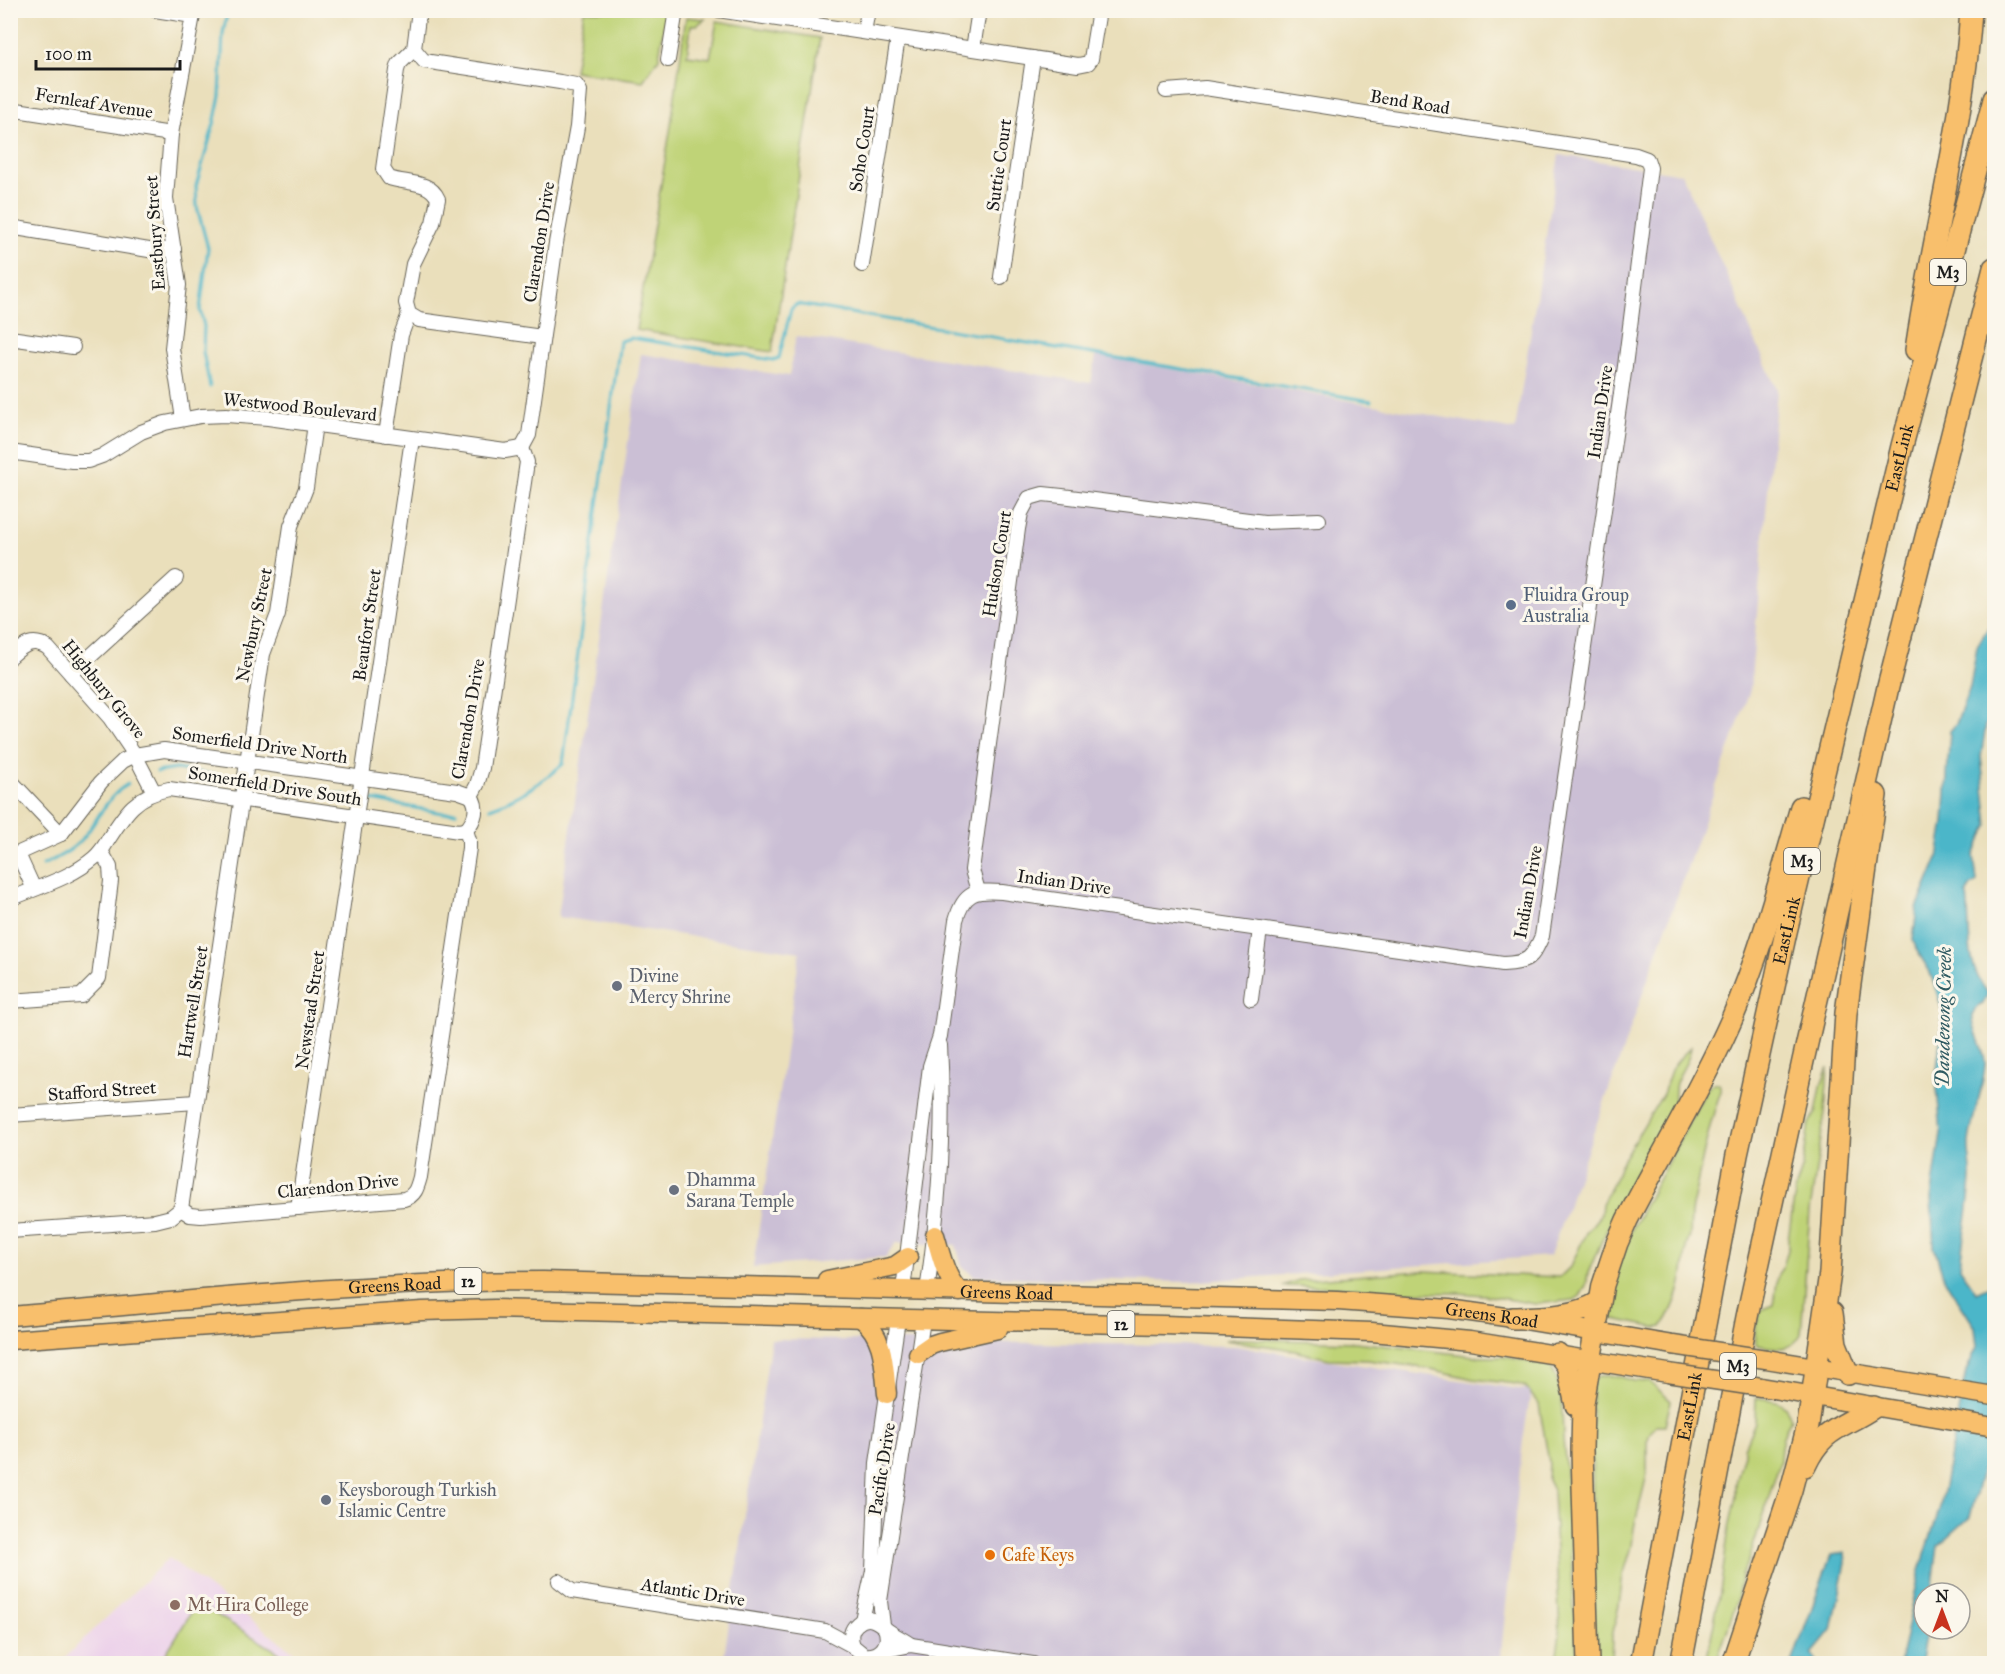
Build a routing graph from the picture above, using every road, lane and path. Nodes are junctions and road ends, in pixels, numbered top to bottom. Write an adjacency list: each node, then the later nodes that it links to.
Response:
1 (155, 10): 9 (street)
2 (419, 10): 13 (street)
3 (676, 10): 16 (street)
4 (718, 10): 10 (street)
5 (868, 10): 11 (street)
6 (979, 10): 14 (street)
7 (1099, 10): 15 (street)
8 (1971, 10): 37 (highway)
9 (194, 13): 20 (street, Eastbury Street)
10 (756, 13): 11 (street)
11 (864, 33): 12 (street)
12 (898, 38): 14 (street); 24 (street, Soho Court)
13 (414, 49): 27 (street); 29 (street, Clarendon Drive)
14 (973, 49): 15 (street)
15 (1033, 58): 26 (street, Suttie Court)
16 (668, 60)
17 (1166, 91): 21 (street, Bend Road)
18 (1995, 99): 37 (highway, EastLink / M3)
19 (10, 109): 20 (street, Fernleaf Avenue)
20 (171, 134): 23 (street, Eastbury Street)
21 (1647, 159): 61 (street, Indian Drive)
22 (10, 227): 23 (street)
23 (174, 249): 32 (street, Eastbury Street)
24 (862, 265)
25 (1995, 268): 36 (highway, M3)
26 (1001, 277)
27 (409, 315): 29 (street); 34 (street)
28 (1995, 315): 36 (highway)
29 (542, 337): 38 (street, Clarendon Drive)
30 (10, 338): 31 (street)
31 (73, 347)
32 (183, 419): 33 (street, Westwood Boulevard); 39 (street, Westwood Boulevard)
33 (315, 424): 34 (street, Westwood Boulevard); 47 (street, Newbury Street)
34 (386, 435): 35 (street, Westwood Boulevard)
35 (412, 439): 38 (street, Westwood Boulevard); 48 (street, Beaufort Street)
36 (1951, 439): 45 (highway, M3)
37 (1902, 446): 41 (highway, EastLink / M3)
38 (522, 448): 51 (street, Clarendon Drive)
39 (10, 452)
40 (1319, 520): 59 (street, Hudson Court)
41 (1872, 569): 78 (highway); 110 (highway, EastLink / M3)
42 (176, 578): 44 (street)
43 (10, 657): 44 (street, Highbury Grove)
44 (71, 674): 46 (street, Highbury Grove)
45 (1888, 687): 72 (highway); 111 (highway, M3)
46 (135, 755): 47 (street, Somerfield Drive North); 50 (street, Highbury Grove); 55 (street, Somerfield Drive North)
47 (248, 760): 48 (street, Somerfield Drive North); 52 (street, Newbury Street)
48 (363, 777): 51 (street, Somerfield Drive North); 53 (street, Beaufort Street)
49 (10, 780): 55 (street)
50 (154, 792): 52 (street, Somerfield Drive South); 56 (street)
51 (471, 796): 54 (street, Clarendon Drive)
52 (243, 800): 53 (street, Somerfield Drive South); 65 (street, Hartwell Street)
53 (357, 817): 54 (street, Somerfield Drive South); 67 (street, Newstead Street)
54 (466, 830): 67 (street, Clarendon Drive)
55 (61, 834): 57 (street, Somerfield Drive North)
56 (101, 851): 58 (street); 63 (street)
57 (14, 855): 58 (street)
58 (34, 889): 60 (street)
59 (978, 891): 61 (street, Indian Drive); 64 (street)
60 (10, 899)
61 (1260, 929): 62 (street)
62 (1251, 999)
63 (10, 1001)
64 (940, 1036): 70 (street); 71 (street)
65 (196, 1102): 66 (street, Stafford Street); 68 (street, Hartwell Street)
66 (10, 1115)
67 (298, 1208): 68 (street, Clarendon Drive)
68 (181, 1209): 69 (street)
69 (10, 1231)
70 (935, 1235): 76 (street); 77 (main road)
71 (908, 1257): 73 (main road); 75 (street)
72 (1830, 1273): 91 (highway); 92 (highway)
73 (795, 1287): 74 (main road, Greens Road / 12); 75 (main road, Greens Road / 12)
74 (313, 1290): 79 (main road, Greens Road / 12); 82 (main road)
75 (903, 1290): 76 (main road, Greens Road / 12); 83 (main road)
76 (927, 1291): 77 (main road, Greens Road / 12); 84 (main road)
77 (960, 1292): 81 (main road, Greens Road / 12)
78 (1599, 1302): 81 (highway); 86 (highway)
79 (10, 1316)
80 (861, 1318): 82 (main road, Greens Road / 12); 83 (main road, Greens Road / 12); 93 (main road)
81 (1513, 1318): 86 (main road, Greens Road / 12)
82 (316, 1319): 87 (main road, Greens Road / 12)
83 (898, 1319): 84 (main road, Greens Road / 12); 93 (street, Pacific Drive)
84 (923, 1320): 85 (main road, Greens Road / 12); 88 (street, Pacific Drive)
85 (1045, 1322): 88 (main road); 89 (main road, Greens Road / 12)
86 (1594, 1331): 90 (highway); 91 (main road, Greens Road / 12, bridge)
87 (10, 1340)
88 (918, 1354): 102 (street, Pacific Drive)
89 (1558, 1354): 90 (main road, Greens Road / 12); 98 (highway)
90 (1589, 1359): 94 (main road, Greens Road / 12, bridge); 98 (highway)
91 (1816, 1367): 92 (main road, Greens Road / 12); 94 (highway)
92 (1848, 1374): 95 (main road, Greens Road / 12)
93 (888, 1394): 101 (street, Pacific Drive)
94 (1813, 1396): 96 (main road, Greens Road / 12); 99 (highway)
95 (1995, 1396)
96 (1874, 1407): 97 (main road, Greens Road / 12); 99 (highway)
97 (1995, 1427)
98 (1582, 1450): 109 (highway)
99 (1791, 1490): 112 (highway)
100 (559, 1581): 103 (street, Atlantic Drive)
101 (859, 1622): 102 (street); 103 (street, Atlantic Drive); 105 (street)
102 (884, 1626): 104 (street); 106 (street)
103 (825, 1631): 105 (street, Atlantic Drive)
104 (911, 1645): 106 (street); 108 (street)
105 (854, 1648): 106 (street); 107 (street)
106 (877, 1656)
107 (858, 1664)
108 (1033, 1664)
109 (1588, 1664)
110 (1641, 1664)
111 (1681, 1664)
112 (1733, 1664)

